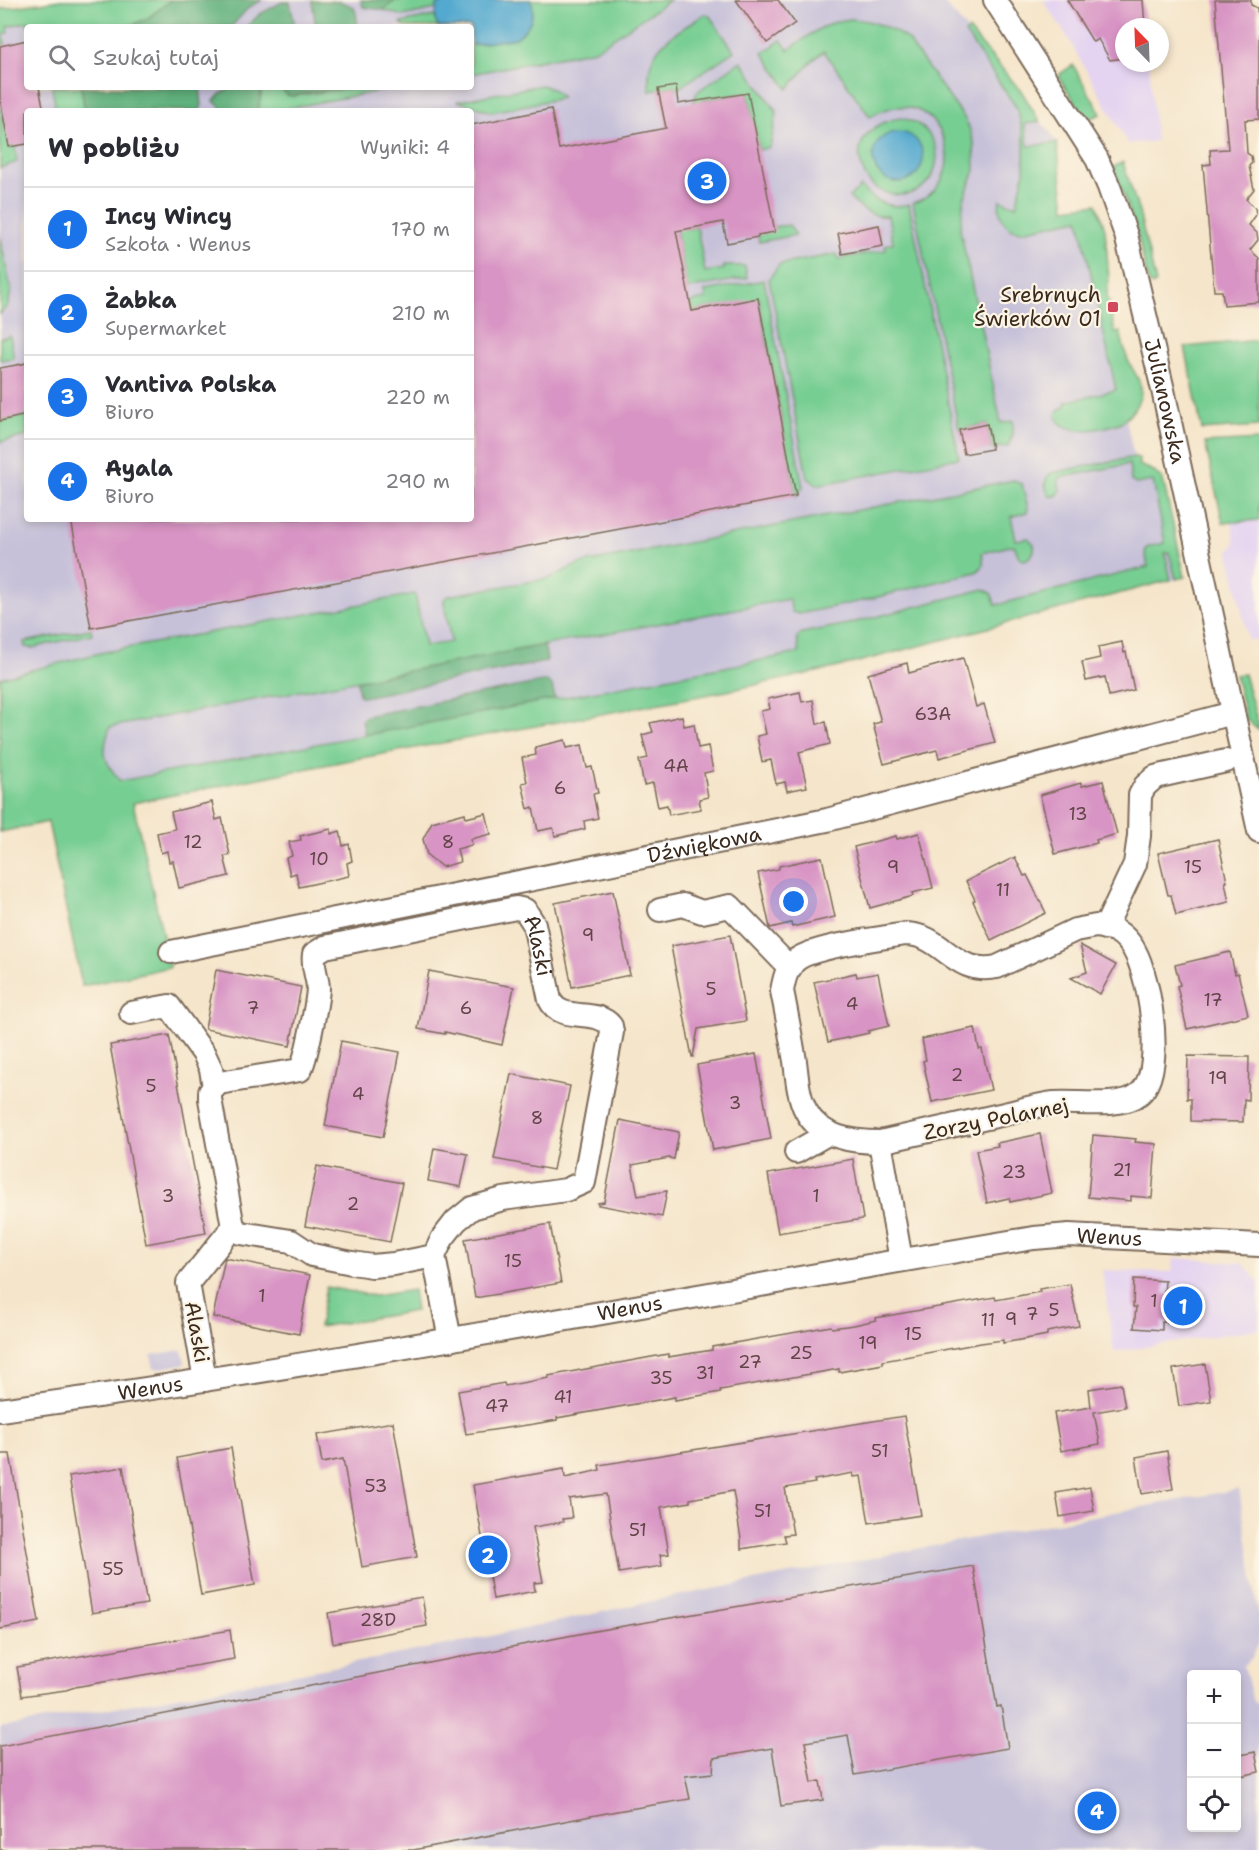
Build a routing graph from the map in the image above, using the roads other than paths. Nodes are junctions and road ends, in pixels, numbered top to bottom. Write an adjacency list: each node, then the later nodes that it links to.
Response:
1 (994, 0): 2 (street, Julianowska)
2 (1233, 713): 3 (street, Julianowska); 8 (street, Dźwiękowa)
3 (1249, 740): 5 (street, Julianowska)
4 (1226, 761): 7 (street)
5 (1259, 831)
6 (660, 910): 9 (street)
7 (1106, 928): 9 (street); 13 (street, Zorzy Polarnej)
8 (171, 952)
9 (790, 968): 12 (street)
10 (130, 1013): 11 (street)
11 (214, 1087): 15 (street); 17 (street, Alaski)
12 (829, 1134): 13 (street, Zorzy Polarnej); 14 (street)
13 (880, 1142): 18 (street)
14 (796, 1152)
15 (233, 1227): 17 (street); 20 (street, Alaski)
16 (1259, 1245): 18 (street, Wenus)
17 (434, 1256): 19 (street)
18 (901, 1260): 19 (street, Wenus)
19 (450, 1340): 20 (street, Wenus)
20 (205, 1380): 21 (street, Wenus)
21 (0, 1410)

